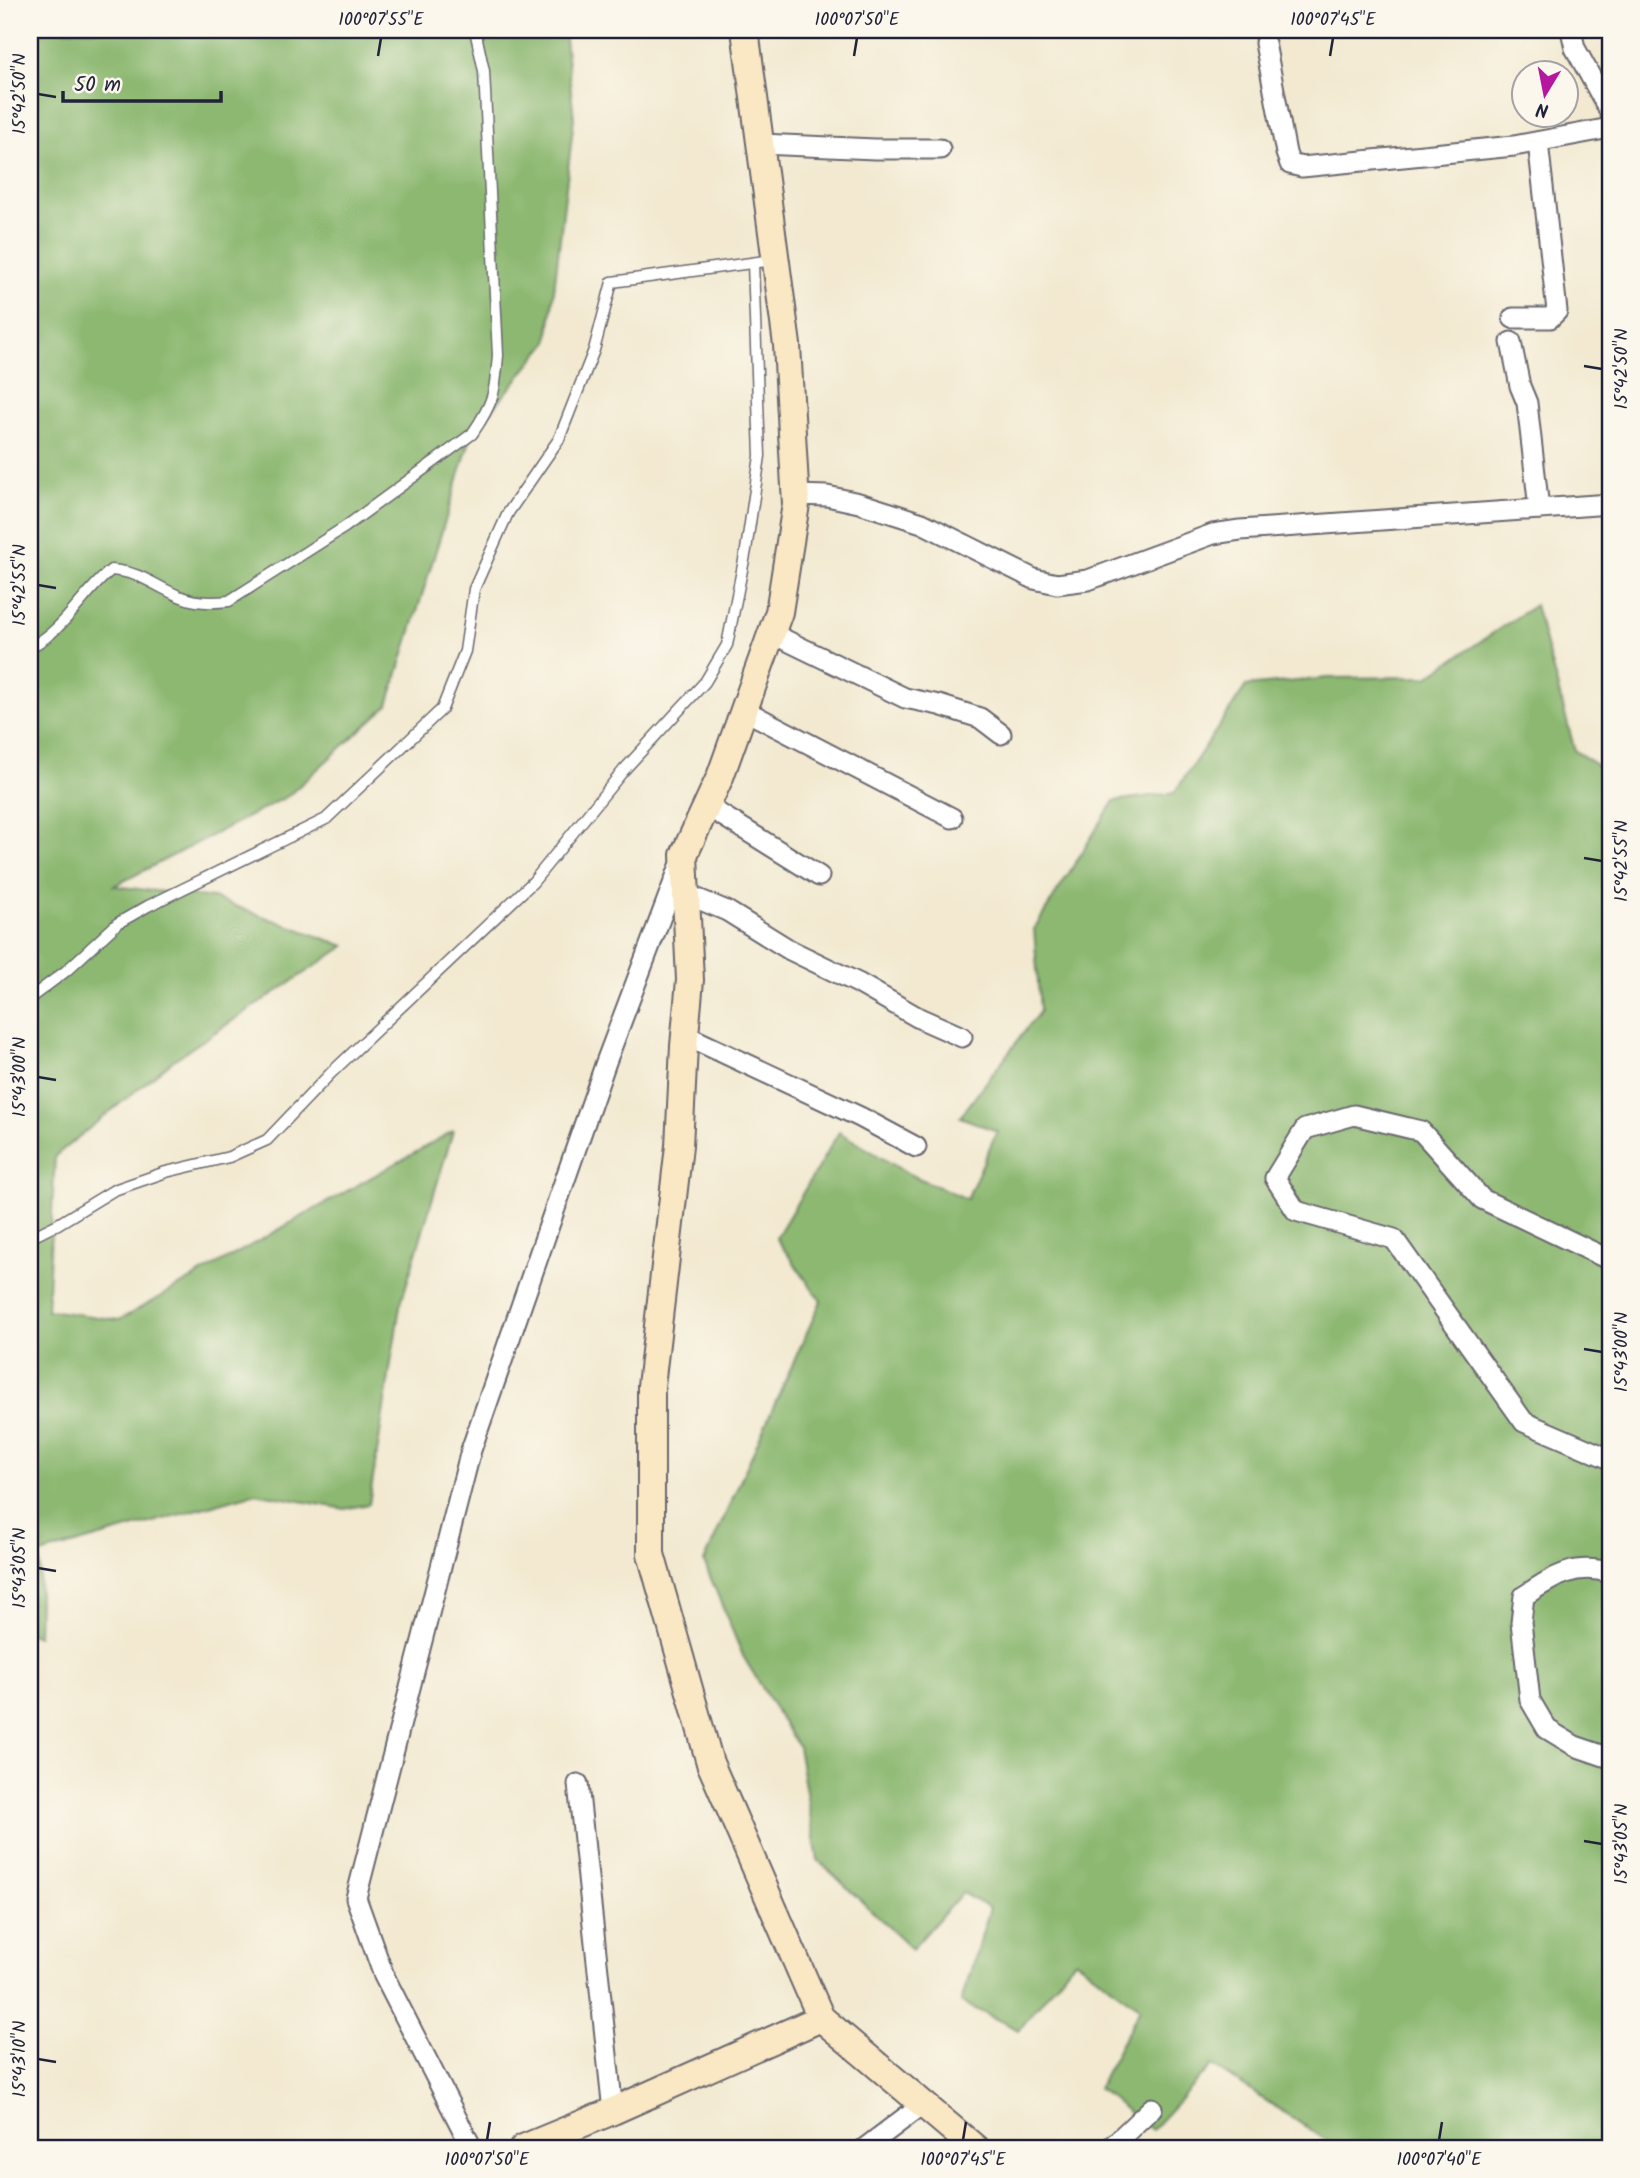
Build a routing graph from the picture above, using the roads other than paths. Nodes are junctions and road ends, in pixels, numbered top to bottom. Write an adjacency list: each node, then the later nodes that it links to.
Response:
1 (475, 30): 19 (lane)
2 (746, 30): 8 (street)
3 (1571, 30): 5 (street)
4 (1265, 43): 7 (street)
5 (1610, 112)
6 (1610, 128): 7 (street)
7 (1538, 142): 11 (street)
8 (761, 144): 9 (street); 10 (street)
9 (940, 149)
10 (765, 261): 15 (street); 27 (lane); 31 (lane)
11 (1513, 317)
12 (1511, 342): 17 (street)
13 (30, 395): 14 (lane)
14 (30, 424)
15 (796, 495): 17 (street); 18 (street)
16 (1610, 504): 17 (street)
17 (1539, 509)
18 (771, 633): 20 (street); 21 (street)
19 (30, 648)
20 (744, 710): 22 (street); 23 (street)
21 (1001, 734)
22 (707, 806): 24 (street); 25 (street)
23 (952, 818)
24 (684, 855): 26 (street); 41 (street)
25 (819, 876)
26 (686, 894): 28 (street); 29 (street)
27 (30, 998)
28 (685, 1035): 30 (street); 37 (street)
29 (962, 1037)
30 (916, 1147)
31 (30, 1238)
32 (1610, 1260): 33 (street)
33 (1610, 1459)
34 (1610, 1573): 35 (street)
35 (1610, 1758)
36 (578, 1784): 40 (street)
37 (821, 2018): 38 (street); 40 (street)
38 (923, 2104): 43 (street); 44 (street)
39 (1152, 2108): 45 (street)
40 (613, 2111): 42 (street)
41 (472, 2148)
42 (523, 2148)
43 (865, 2148)
44 (975, 2148)
45 (1110, 2148)

